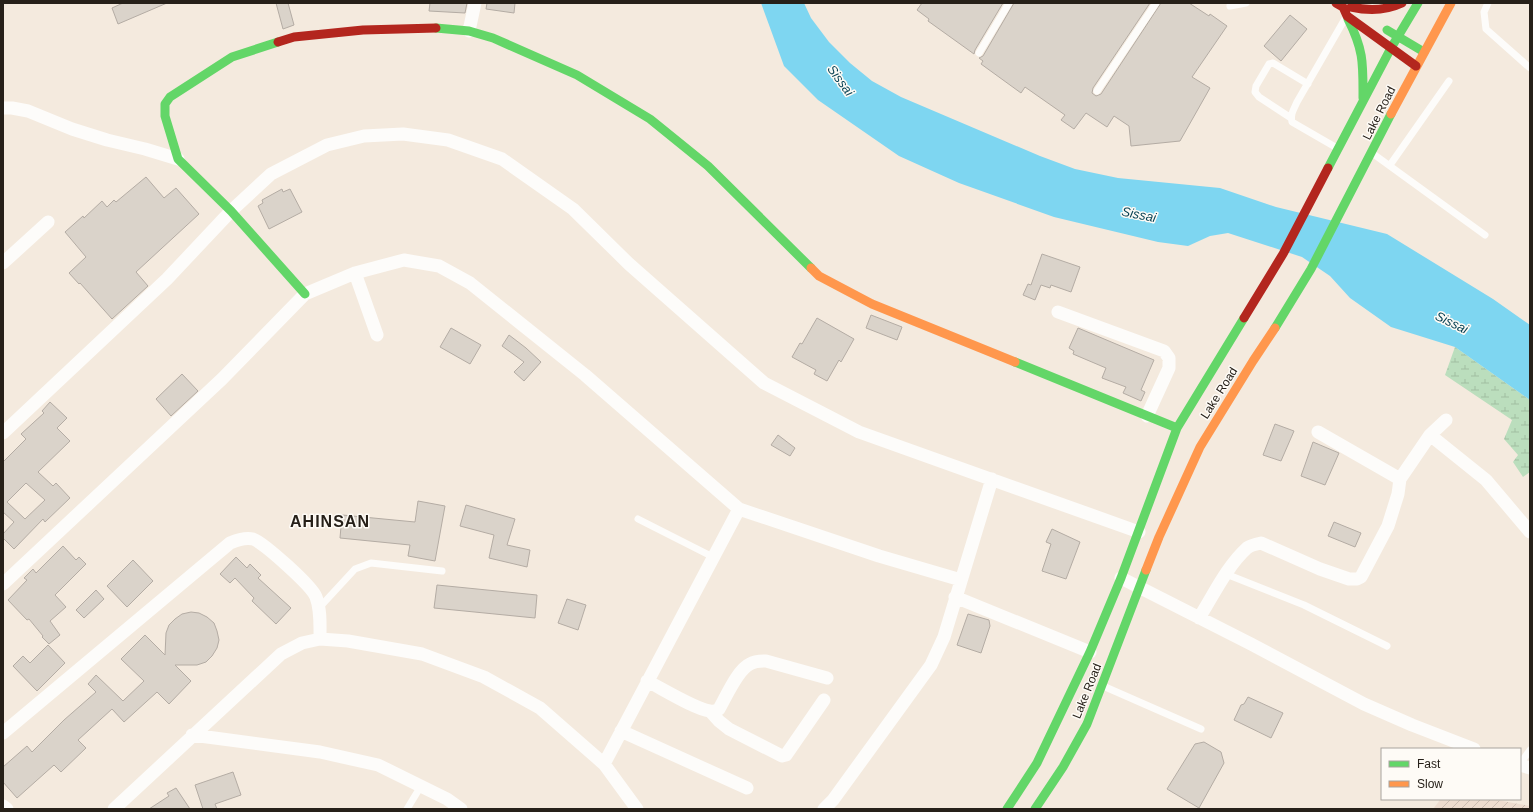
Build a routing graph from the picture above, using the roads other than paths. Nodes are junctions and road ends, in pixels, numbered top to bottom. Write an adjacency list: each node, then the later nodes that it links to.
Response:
1 (475, 3): 12 (street)
2 (1009, 3): 16 (lane)
3 (1156, 3): 21 (lane)
4 (1246, 3): 9 (lane)
5 (1402, 3): 10 (main road)
6 (1418, 3): 13 (main road, Lake Road)
7 (1451, 3): 15 (main road, Lake Road)
8 (1488, 3): 18 (lane)
9 (1230, 6)
10 (1343, 6): 11 (main road); 13 (main road)
11 (1347, 16): 14 (main road); 20 (lane); 22 (main road)
12 (469, 31): 27 (main road); 37 (main road)
13 (1397, 37): 14 (main road, Lake Road); 15 (main road)
14 (1391, 48): 17 (main road); 22 (main road, Lake Road)
15 (1424, 52): 17 (main road, Lake Road)
16 (979, 53)
17 (1416, 66): 26 (main road, Lake Road)
18 (1530, 68)
19 (1449, 81): 28 (lane)
20 (1308, 84): 24 (lane); 24 (lane)
21 (1098, 91)
22 (1363, 100): 25 (main road, Lake Road)
23 (3, 108): 27 (street)
24 (1291, 118): 25 (lane)
25 (1339, 149): 39 (main road, Lake Road)
26 (1372, 152): 28 (lane); 55 (main road, Lake Road)
27 (178, 160): 29 (main road)
28 (1390, 165): 31 (lane)
29 (231, 210): 34 (main road); 41 (street); 43 (street)
30 (48, 222): 32 (street)
31 (1485, 235)
32 (3, 263)
33 (355, 273): 34 (street); 36 (street); 45 (street)
34 (304, 294): 54 (street)
35 (1058, 312): 37 (street)
36 (377, 335)
37 (1147, 416): 39 (main road)
38 (1446, 420): 42 (street)
39 (1177, 428): 47 (main road, Lake Road)
40 (1318, 432): 44 (street)
41 (3, 433)
42 (1430, 435): 44 (street); 48 (street)
43 (992, 479): 47 (street); 53 (street)
44 (1400, 479): 51 (street)
45 (739, 509): 49 (street); 53 (street)
46 (638, 519): 49 (lane)
47 (1139, 532): 52 (main road, Lake Road)
48 (1530, 532)
49 (713, 557): 63 (street)
50 (442, 571): 57 (lane)
51 (1226, 574): 58 (street); 60 (lane)
52 (1121, 578): 55 (street); 61 (main road, Lake Road)
53 (961, 580): 56 (street)
54 (3, 584)
55 (1139, 587): 58 (street); 64 (main road, Lake Road)
56 (955, 598): 61 (street); 84 (street)
57 (319, 608): 59 (street); 69 (street)
58 (1199, 618): 71 (street)
59 (320, 639): 70 (street); 73 (street)
60 (1387, 646)
61 (1090, 652): 85 (main road, Lake Road)
62 (827, 678): 66 (street)
63 (648, 682): 66 (street); 68 (street)
64 (1102, 686): 67 (lane); 77 (main road, Lake Road)
65 (824, 700): 66 (street)
66 (710, 711)
67 (1201, 729)
68 (621, 731): 73 (street); 76 (street)
69 (3, 733)
70 (192, 735): 75 (street); 80 (street)
71 (1471, 748)
72 (1530, 750): 74 (lane)
73 (604, 764): 83 (street)
74 (1521, 764)
75 (421, 786): 81 (lane); 82 (street)
76 (747, 788)
77 (1040, 801): 86 (main road, Lake Road); 87 (lane)
78 (3, 806): 79 (street)
79 (7, 809)
80 (114, 809)
81 (407, 809)
82 (461, 809)
83 (637, 809)
84 (824, 809)
85 (1007, 809)
86 (1035, 809)
87 (1046, 809)

